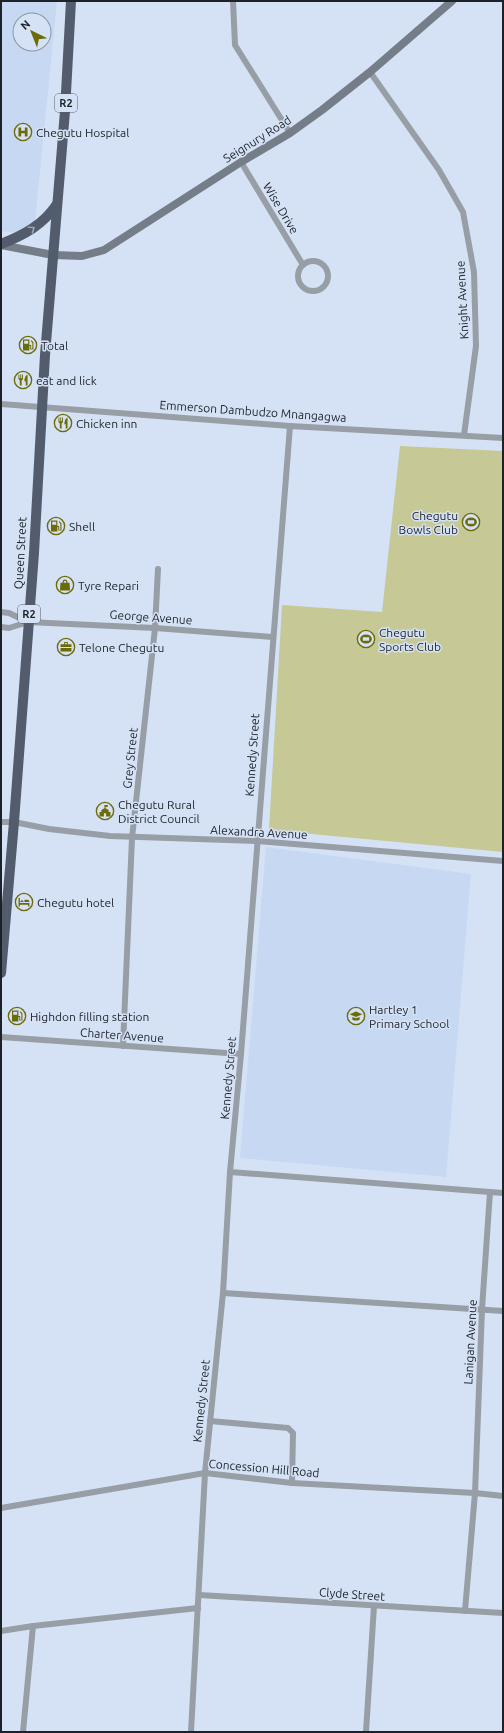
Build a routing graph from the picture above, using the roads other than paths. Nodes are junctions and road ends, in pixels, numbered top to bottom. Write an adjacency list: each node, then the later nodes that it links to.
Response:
1 (71, 1): 7 (highway, R2)
2 (233, 1): 5 (street)
3 (452, 1): 4 (main road, Seignury Road)
4 (370, 72): 5 (main road, Seignury Road); 14 (street, Knight Avenue)
5 (290, 133): 6 (main road, Seignury Road)
6 (241, 162): 9 (main road, Seignury Road); 10 (street, Wise Drive)
7 (57, 204): 8 (highway, one-way to 7); 9 (highway, R2)
8 (1, 245): 9 (main road, Seignury Road)
9 (53, 255): 12 (highway, Queen Street / R2)
10 (303, 265): 10 (street)
11 (1, 404): 12 (street, Emmerson Dambudzo Mnangagwa)
12 (42, 408): 13 (street, Emmerson Dambudzo Mnangagwa); 18 (highway, Queen Street / R2)
13 (290, 426): 14 (street, Emmerson Dambudzo Mnangagwa); 21 (street, Kennedy Street)
14 (464, 435): 15 (street, Emmerson Dambudzo Mnangagwa)
15 (503, 438)
16 (158, 568): 20 (street, Grey Street)
17 (1, 612): 18 (street, George Avenue)
18 (28, 622): 19 (street, George Avenue); 20 (street, George Avenue); 23 (highway, Queen Street / R2)
19 (1, 628)
20 (155, 628): 21 (street, George Avenue); 24 (street, Grey Street)
21 (272, 638): 25 (street, Kennedy Street)
22 (1, 822): 23 (street, Alexandra Avenue)
23 (14, 822): 24 (street, Alexandra Avenue); 27 (highway, Queen Street / R2)
24 (132, 838): 25 (street, Alexandra Avenue); 29 (street, Grey Street)
25 (257, 841): 26 (street, Alexandra Avenue); 30 (street, Kennedy Street)
26 (503, 861)
27 (1, 973)
28 (1, 1037): 29 (street, Charter Avenue)
29 (123, 1046): 30 (street, Charter Avenue)
30 (241, 1054): 31 (street, Kennedy Street)
31 (230, 1172): 32 (street); 34 (street, Kennedy Street)
32 (490, 1192): 33 (street); 35 (street, Lanigan Avenue)
33 (503, 1192)
34 (223, 1293): 35 (street); 37 (street, Kennedy Street)
35 (482, 1309): 36 (street); 40 (street, Lanigan Avenue)
36 (503, 1311)
37 (210, 1421): 38 (street, Kennedy Street); 39 (street)
38 (205, 1473): 39 (street, Concession Hill Road); 42 (street, Concession Hill Road); 43 (street, Kennedy Street)
39 (292, 1483): 40 (street, Concession Hill Road)
40 (474, 1493): 41 (street, Concession Hill Road); 46 (street, Lanigan Avenue)
41 (503, 1496)
42 (1, 1508)
43 (199, 1595): 44 (street, Clyde Street); 45 (street, Kennedy Street)
44 (374, 1606): 46 (street, Clyde Street); 52 (street)
45 (198, 1608): 48 (street); 51 (street, Kennedy Street)
46 (465, 1611): 47 (street, Clyde Street)
47 (503, 1613)
48 (33, 1626): 49 (street); 50 (street)
49 (1, 1631)
50 (22, 1732)
51 (191, 1732)
52 (366, 1732)

